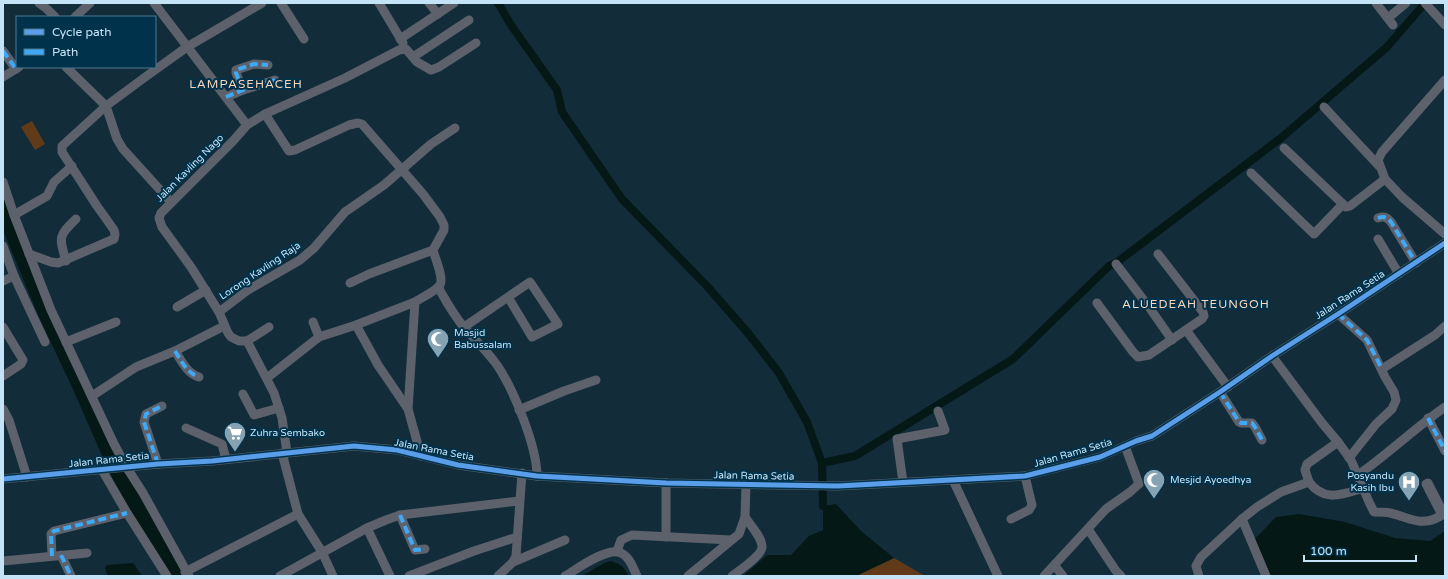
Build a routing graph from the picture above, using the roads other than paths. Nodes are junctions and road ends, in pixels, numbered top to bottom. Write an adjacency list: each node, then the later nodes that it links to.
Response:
1 (39, 3): 14 (street)
2 (90, 3): 15 (street)
3 (154, 3): 13 (street)
4 (262, 3): 21 (street)
5 (281, 3): 19 (street)
6 (379, 3): 18 (street)
7 (429, 3): 12 (street)
8 (454, 3): 12 (street)
9 (1376, 3): 10 (street)
10 (1406, 3)
11 (1427, 5): 17 (street)
12 (438, 14): 18 (street)
13 (157, 15): 21 (street)
14 (54, 16)
15 (76, 16)
16 (469, 20): 24 (street)
17 (1445, 25)
18 (400, 38): 22 (street)
19 (304, 39)
20 (476, 43): 24 (street)
21 (187, 47): 33 (street); 34 (street)
22 (406, 49): 24 (street); 36 (street, Jalan Kavling Nago)
23 (3, 51): 26 (street)
24 (414, 57)
25 (268, 65): 32 (street)
26 (16, 67)
27 (17, 68): 29 (street)
28 (67, 68): 34 (street)
29 (3, 77)
30 (275, 80): 32 (street)
31 (1445, 80): 41 (street)
32 (243, 90): 33 (street)
33 (226, 97): 37 (street)
34 (106, 106): 40 (street); 46 (street)
35 (1324, 107): 41 (street)
36 (265, 114): 37 (street, Jalan Kavling Nago); 42 (street)
37 (247, 125): 46 (street, Jalan Kavling Nago)
38 (455, 128): 42 (street, Lorong Kavling Raja)
39 (1284, 148): 47 (street)
40 (72, 166): 48 (street); 58 (street)
41 (1380, 167): 44 (street)
42 (402, 169): 55 (street); 71 (street, Lorong Kavling Raja)
43 (1251, 173): 47 (street)
44 (1385, 179): 47 (street); 51 (street)
45 (3, 182): 48 (street)
46 (171, 202): 66 (street, Jalan Kavling Nago)
47 (1343, 204)
48 (14, 215): 56 (street)
49 (1378, 218): 59 (street)
50 (76, 219): 58 (street)
51 (1445, 234)
52 (1378, 239): 61 (street)
53 (1445, 243): 59 (street, Jalan Rama Setia)
54 (3, 246): 62 (street)
55 (433, 250): 64 (street); 65 (street)
56 (29, 254): 58 (street); 86 (street)
57 (1158, 254): 81 (street)
58 (66, 261)
59 (1416, 263): 61 (street, Jalan Rama Setia)
60 (1116, 264): 83 (street)
61 (1399, 274): 72 (street, Jalan Rama Setia)
62 (14, 276): 63 (street); 85 (street)
63 (3, 281)
64 (350, 283)
65 (438, 287): 68 (street); 80 (street)
66 (206, 290): 70 (street); 71 (street, Jalan Kavling Nago)
67 (508, 297): 67 (street); 80 (street)
68 (415, 302): 75 (street); 101 (street)
69 (1097, 302): 83 (street)
70 (177, 307)
71 (220, 312): 77 (street, Jalan Kavling Nago)
72 (1338, 314): 88 (street, Jalan Rama Setia); 89 (street)
73 (116, 322): 86 (street)
74 (313, 322): 82 (street)
75 (356, 325): 82 (street); 101 (street)
76 (3, 326): 90 (street)
77 (224, 326): 84 (street, Jalan Kavling Nago); 87 (street)
78 (1445, 326): 89 (street)
79 (269, 327): 84 (street)
80 (464, 327): 102 (street)
81 (1186, 330): 83 (street); 94 (street)
82 (319, 337): 92 (street)
83 (1172, 340)
84 (247, 341): 92 (street)
85 (45, 342)
86 (66, 342): 96 (street)
87 (176, 351): 91 (street); 96 (street)
88 (1272, 356): 94 (street, Jalan Rama Setia); 107 (street)
89 (1382, 369): 112 (street)
90 (3, 376)
91 (199, 377)
92 (267, 378): 99 (street)
93 (596, 380): 102 (street)
94 (1224, 390): 106 (street); 108 (street, Jalan Rama Setia)
95 (244, 394): 99 (street)
96 (92, 396): 115 (street)
97 (162, 406): 114 (street)
98 (1445, 407): 104 (street)
99 (279, 408): 110 (street)
100 (3, 409): 121 (street)
101 (408, 409): 111 (street)
102 (519, 410): 119 (street)
103 (938, 411): 124 (street)
104 (1428, 418): 109 (street); 118 (street)
105 (186, 428): 113 (street)
106 (1262, 440)
107 (1338, 442): 112 (street); 125 (street)
108 (1125, 446): 120 (street, Jalan Rama Setia); 138 (street)
109 (1445, 451)
110 (285, 453): 111 (street, Jalan Rama Setia); 113 (street, Jalan Rama Setia); 132 (street)
111 (421, 456): 117 (street, Jalan Rama Setia)
112 (1349, 458): 118 (street)
113 (226, 459): 114 (street, Jalan Rama Setia)
114 (158, 464): 115 (street, Jalan Rama Setia)
115 (126, 468): 116 (street, Jalan Rama Setia); 151 (street)
116 (103, 470): 121 (street, Jalan Rama Setia); 130 (street)
117 (522, 473): 119 (street, Jalan Rama Setia); 129 (street)
118 (1358, 475): 128 (street)
119 (537, 476): 126 (street, Jalan Rama Setia)
120 (1025, 476): 123 (street, Jalan Rama Setia); 135 (street)
121 (27, 477): 122 (street, Jalan Rama Setia)
122 (3, 479)
123 (953, 480): 124 (street, Jalan Rama Setia); 163 (street)
124 (903, 482): 127 (street, Jalan Rama Setia)
125 (1309, 482): 128 (street); 136 (street)
126 (666, 483): 127 (street, Jalan Rama Setia); 140 (street)
127 (746, 485): 134 (street)
128 (1364, 488): 131 (street)
129 (519, 501): 133 (street); 139 (street)
130 (127, 513): 147 (street); 153 (street)
131 (1445, 513)
132 (298, 514): 145 (street); 151 (street)
133 (400, 515): 137 (street); 143 (street)
134 (744, 517): 142 (street); 162 (street)
135 (1011, 519)
136 (1242, 519): 167 (street); 168 (street)
137 (367, 528): 145 (street); 156 (street)
138 (1088, 529): 150 (street); 166 (street)
139 (517, 537): 149 (street); 157 (street)
140 (666, 537): 142 (street); 144 (street)
141 (565, 540): 149 (street)
142 (731, 540): 161 (street)
143 (424, 549)
144 (617, 551): 159 (street); 160 (street)
145 (322, 552): 154 (street); 155 (street)
146 (87, 553): 147 (street)
147 (56, 556): 148 (street); 152 (street)
148 (3, 561)
149 (513, 562): 158 (street)
150 (1055, 566): 164 (street); 165 (street)
151 (187, 574)
152 (71, 576)
153 (167, 576)
154 (280, 576)
155 (333, 576)
156 (390, 576)
157 (409, 576)
158 (498, 576)
159 (564, 576)
160 (637, 576)
161 (688, 576)
162 (732, 576)
163 (998, 576)
164 (1044, 576)
165 (1063, 576)
166 (1121, 576)
167 (1199, 576)
168 (1266, 576)

